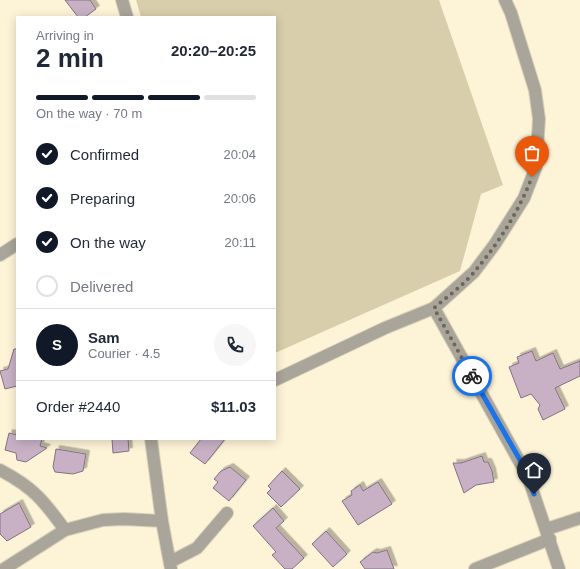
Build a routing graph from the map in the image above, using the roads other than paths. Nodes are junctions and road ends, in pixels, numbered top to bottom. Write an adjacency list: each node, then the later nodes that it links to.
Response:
1 (122, 0): 3 (street)
2 (505, 0): 6 (street)
3 (128, 16)
4 (16, 245): 5 (street)
5 (0, 255)
6 (434, 308): 7 (street); 14 (street)
7 (276, 380)
8 (151, 440): 12 (street)
9 (0, 470): 13 (street)
10 (227, 513): 15 (street)
11 (580, 518): 14 (street)
12 (162, 521): 13 (street); 15 (street)
13 (65, 530): 16 (street)
14 (548, 534): 17 (street); 18 (street)
15 (170, 565)
16 (4, 569)
17 (475, 569)
18 (559, 569)

